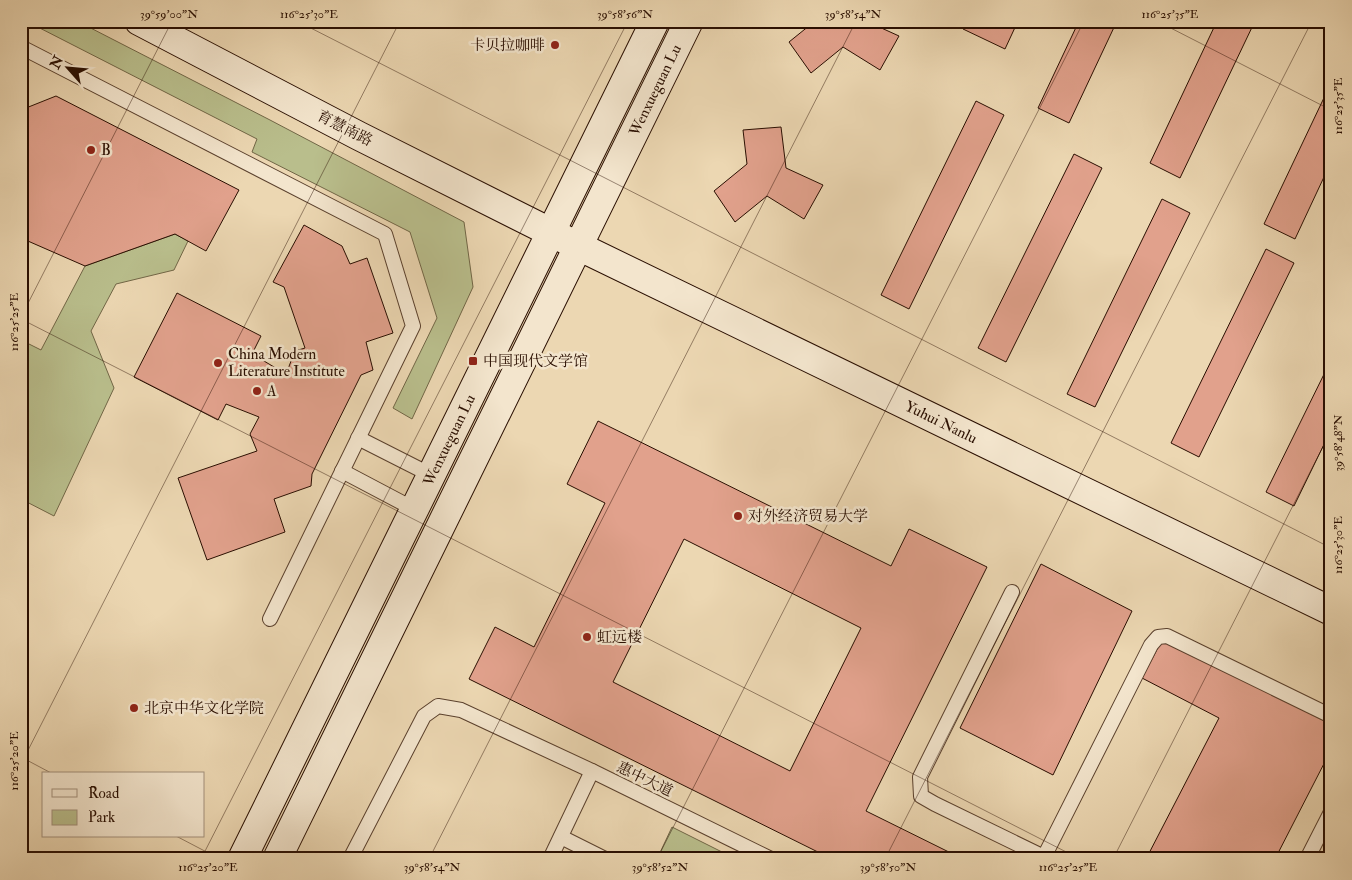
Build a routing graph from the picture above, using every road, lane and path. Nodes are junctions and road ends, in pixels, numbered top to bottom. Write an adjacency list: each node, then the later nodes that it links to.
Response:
1 (139, 21): 5 (main road, 育慧南路)
2 (656, 21): 5 (main road, Wenxueguan Lu)
3 (689, 21): 6 (main road, Wenxueguan Lu)
4 (21, 47): 7 (lane)
5 (551, 233): 6 (main road, Yuhui Nanlu); 9 (main road, Wenxueguan Lu)
6 (578, 246): 12 (main road, Yuhui Nanlu); 21 (main road, Wenxueguan Lu)
7 (358, 438): 8 (lane); 9 (lane)
8 (342, 471): 10 (lane); 13 (lane)
9 (431, 475): 10 (main road, Wenxueguan Lu)
10 (414, 509): 20 (main road, Wenxueguan Lu)
11 (1012, 592): 19 (lane)
12 (1331, 611)
13 (270, 619)
14 (1331, 716): 19 (lane)
15 (592, 771): 17 (lane, 惠中大道); 22 (lane); 25 (lane, 惠中大道)
16 (1331, 812): 26 (lane)
17 (561, 837): 18 (lane); 23 (lane, 惠中大道)
18 (587, 854): 24 (lane)
19 (1045, 858)
20 (242, 859)
21 (277, 859)
22 (350, 859)
23 (550, 859)
24 (605, 859)
25 (771, 859)
26 (1307, 859)

